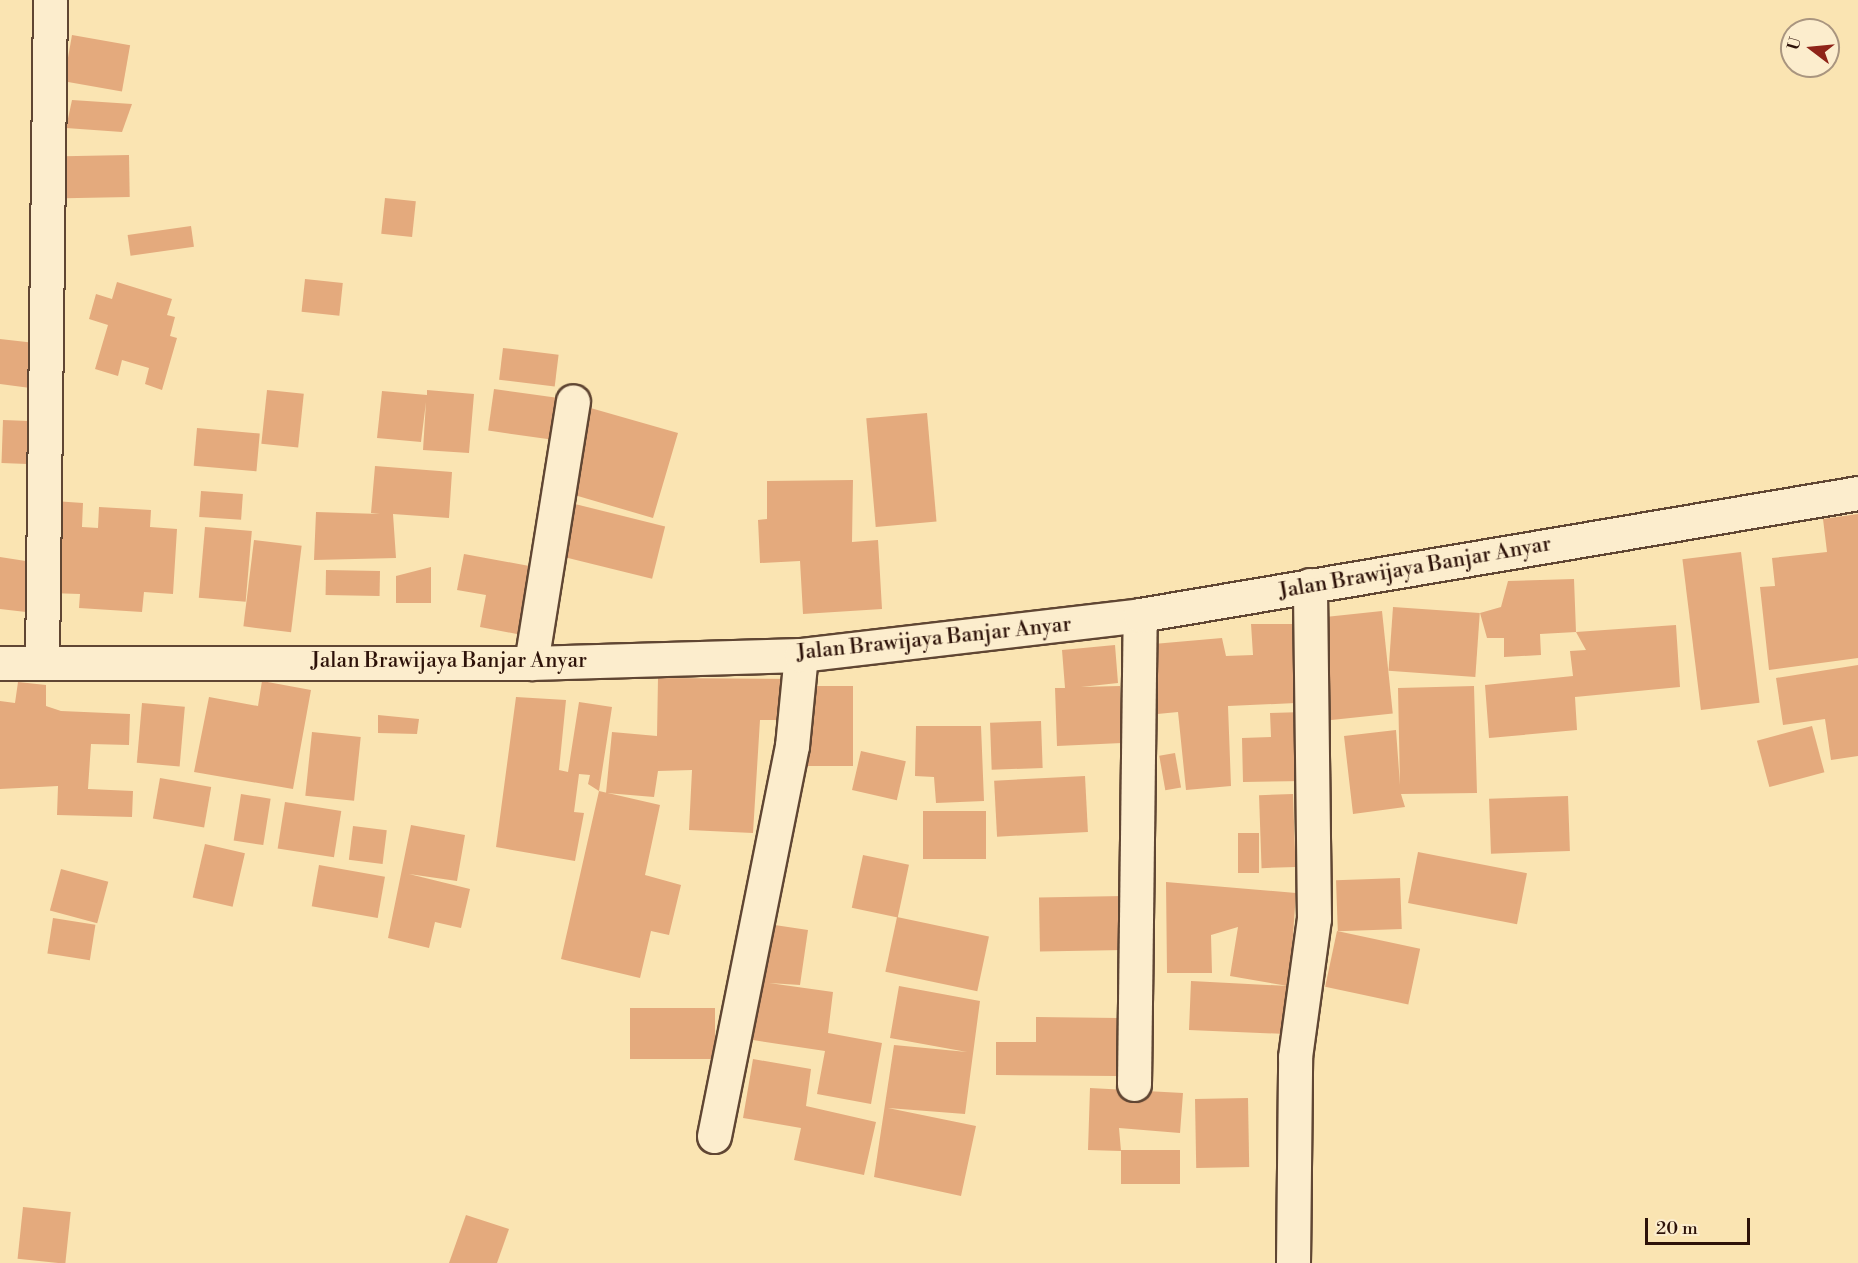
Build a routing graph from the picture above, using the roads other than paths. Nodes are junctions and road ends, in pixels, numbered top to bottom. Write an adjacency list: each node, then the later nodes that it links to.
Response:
1 (50, 0): 7 (street)
2 (573, 401): 9 (street)
3 (1858, 494): 4 (street, Jalan Brawijaya Banjar Anyar)
4 (1310, 585): 5 (street, Jalan Brawijaya Banjar Anyar); 12 (street)
5 (1140, 615): 6 (street, Jalan Brawijaya Banjar Anyar); 10 (street)
6 (801, 655): 9 (street, Jalan Brawijaya Banjar Anyar); 11 (street)
7 (42, 662): 8 (street, Jalan Brawijaya Banjar Anyar); 9 (street, Jalan Brawijaya Banjar Anyar)
8 (0, 663)
9 (531, 663)
10 (1134, 1084)
11 (714, 1136)
12 (1293, 1263)

